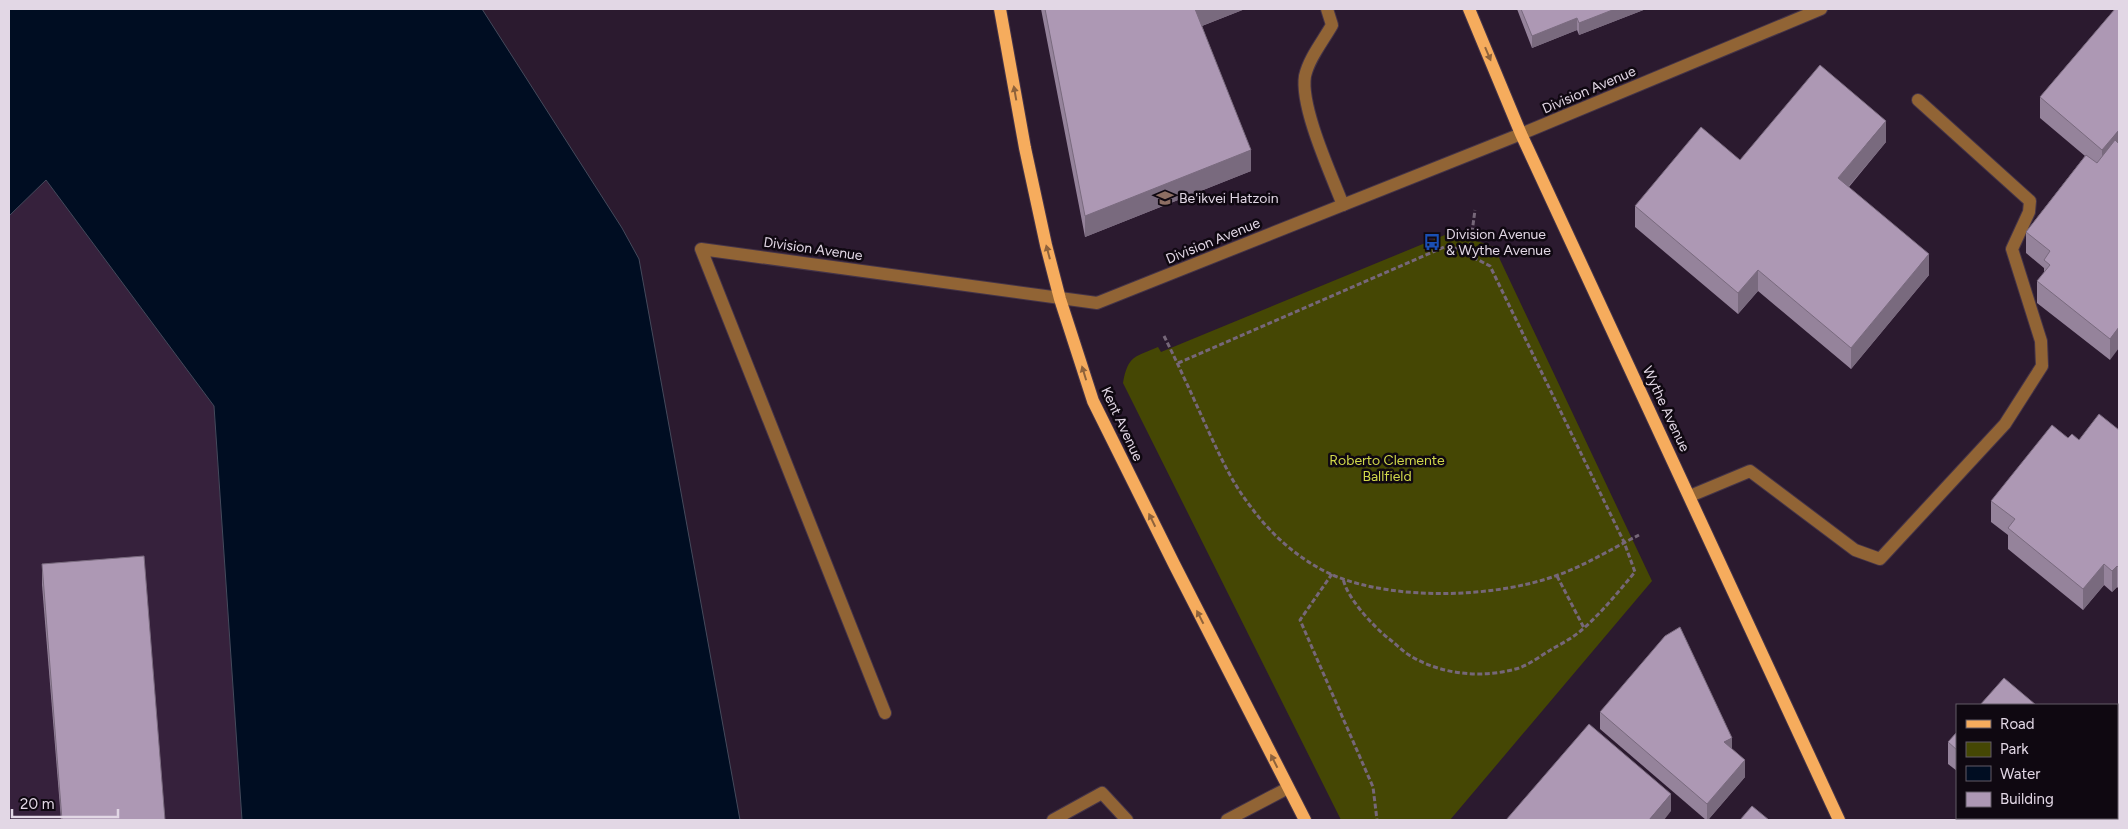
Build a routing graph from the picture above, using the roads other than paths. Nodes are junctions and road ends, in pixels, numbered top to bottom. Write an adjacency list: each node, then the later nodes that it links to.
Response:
1 (1000, 9): 8 (main road, Kent Avenue, one-way to 1)
2 (1327, 9): 7 (street)
3 (1469, 9): 6 (main road, Wythe Avenue, one-way to 6)
4 (1821, 9): 6 (street, Division Avenue)
5 (1918, 100): 9 (street)
6 (1521, 134): 7 (street, Division Avenue); 9 (main road, Wythe Avenue)
7 (1343, 205): 8 (street, Division Avenue)
8 (1060, 299): 10 (street, Division Avenue); 11 (main road, Kent Avenue, one-way to 8)
9 (1690, 496): 16 (main road, Wythe Avenue)
10 (885, 713)
11 (1288, 788): 14 (street); 15 (main road, Kent Avenue)
12 (1053, 820): 13 (street)
13 (1127, 820)
14 (1227, 820)
15 (1304, 820)
16 (1839, 820)

